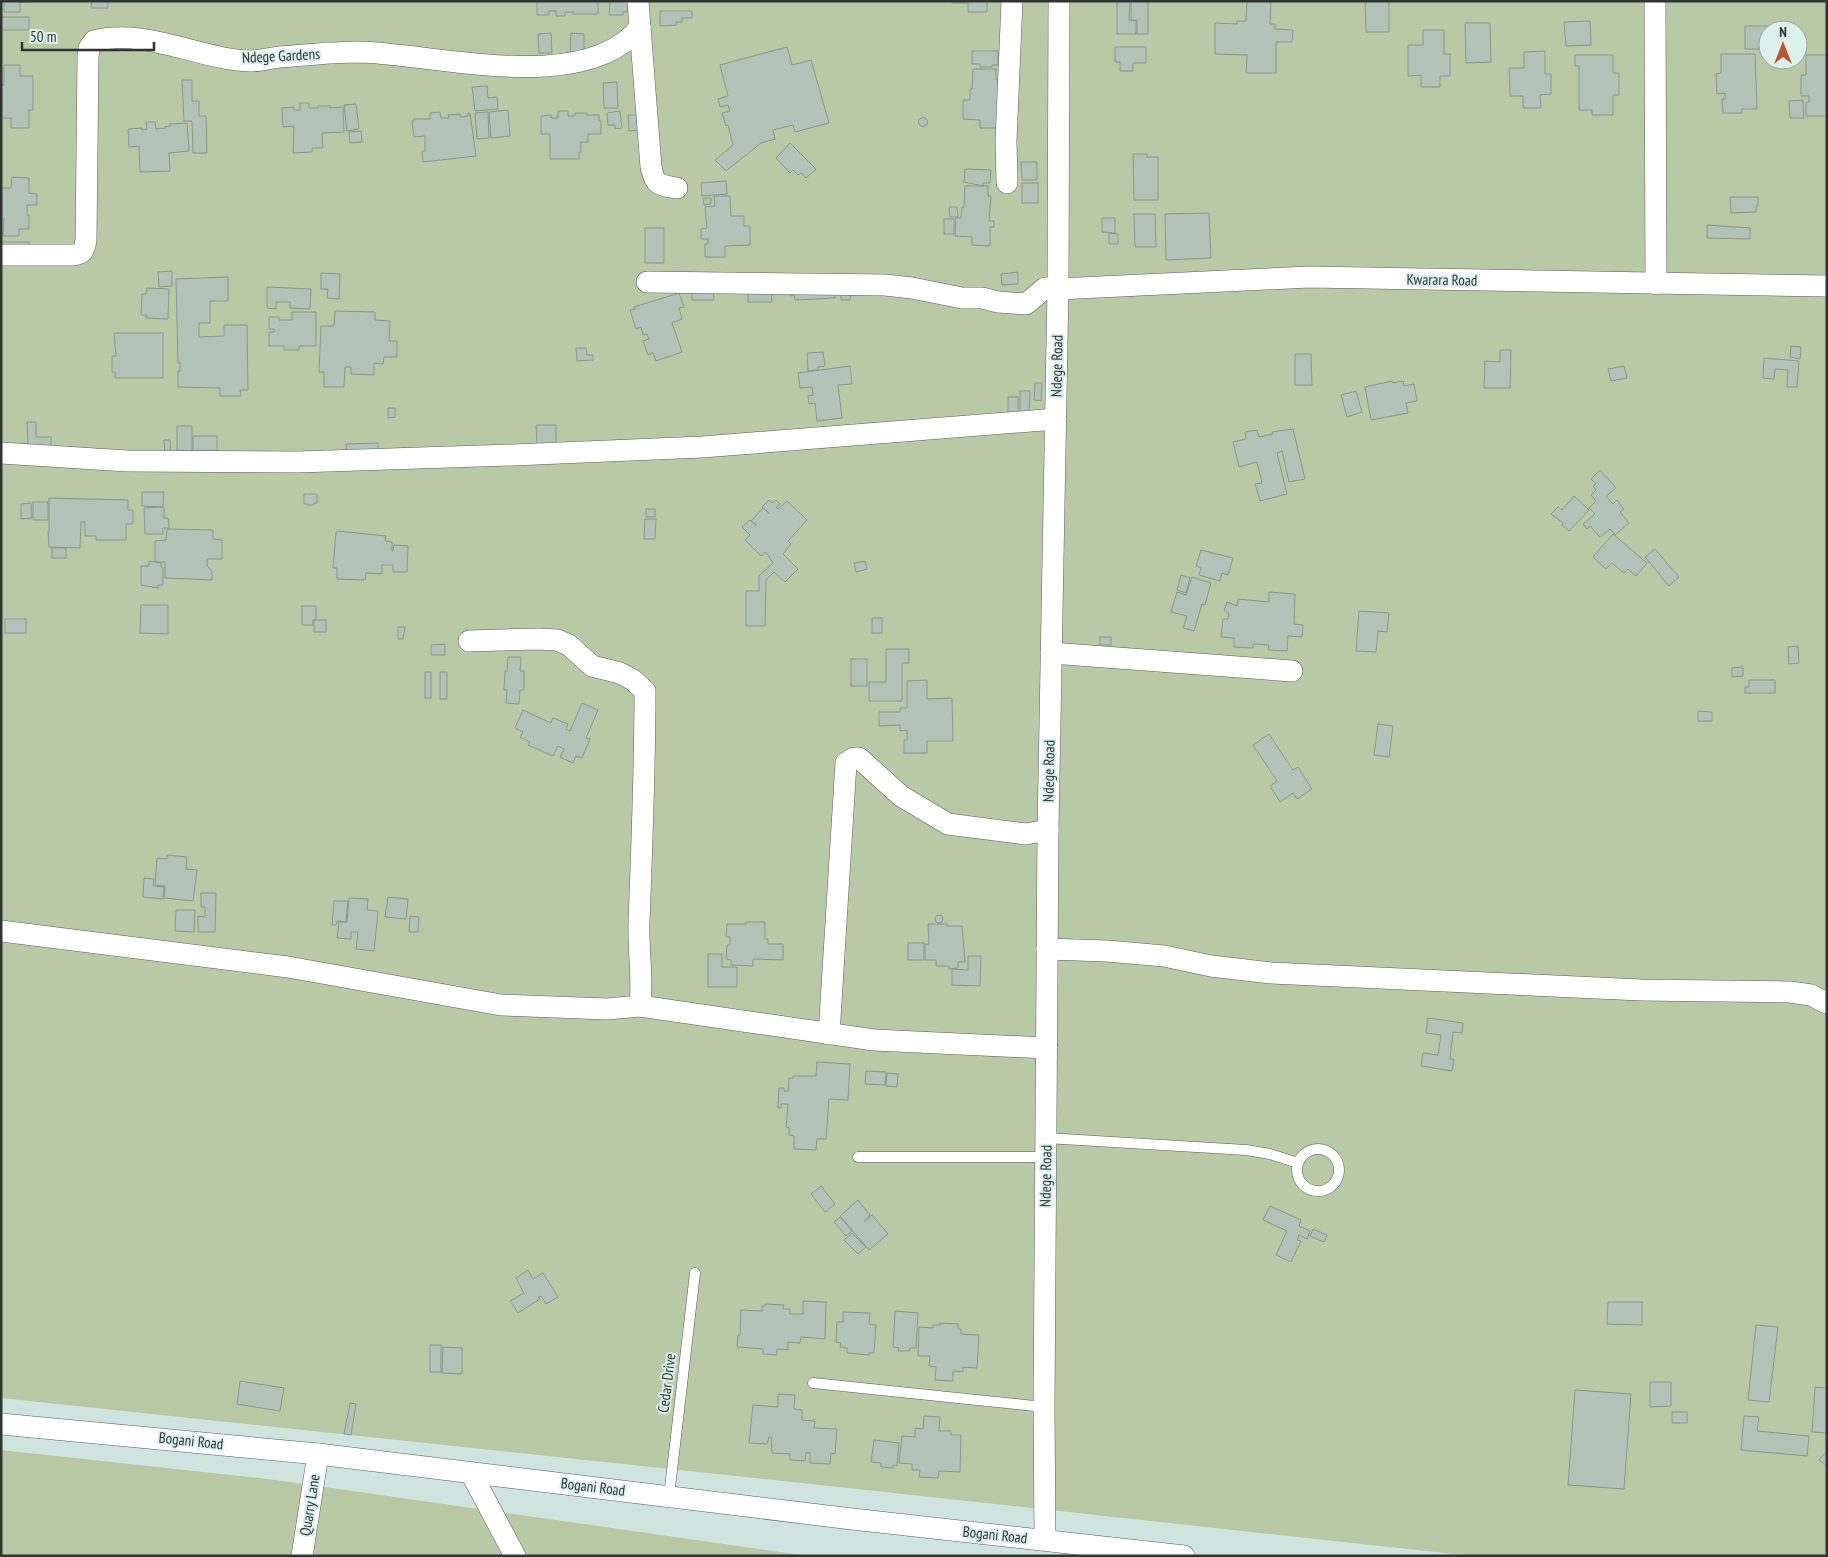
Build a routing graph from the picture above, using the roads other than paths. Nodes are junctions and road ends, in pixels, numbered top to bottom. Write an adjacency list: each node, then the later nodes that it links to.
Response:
1 (638, 1): 5 (street)
2 (1012, 1): 6 (street)
3 (1059, 1): 12 (street, Ndege Road)
4 (1656, 1): 10 (street)
5 (640, 27): 7 (street); 8 (street, Ndege Gardens)
6 (1007, 183)
7 (676, 188)
8 (1, 255)
9 (647, 282): 12 (street, Kwarara Road)
10 (1656, 284): 11 (street, Kwarara Road); 12 (street, Kwarara Road)
11 (1827, 286)
12 (1058, 289): 13 (street, Ndege Road)
13 (1056, 419): 14 (street); 16 (street, Ndege Road)
14 (1, 453)
15 (470, 641): 22 (street)
16 (1051, 653): 17 (street); 18 (street, Ndege Road)
17 (1292, 670)
18 (1048, 830): 20 (street, Ndege Road); 23 (street)
19 (1, 931): 22 (street)
20 (1048, 949): 21 (street); 24 (street, Ndege Road)
21 (1827, 1003)
22 (640, 1006): 23 (street)
23 (829, 1034): 24 (street)
24 (1047, 1048): 25 (street, Ndege Road)
25 (1046, 1147): 26 (lane); 27 (lane); 30 (street, Ndege Road)
26 (858, 1157)
27 (1298, 1163): 27 (lane)
28 (695, 1273): 34 (lane, Cedar Drive)
29 (813, 1383): 30 (lane)
30 (1044, 1407): 35 (street, Ndege Road)
31 (1, 1424): 32 (street, Bogani Road)
32 (318, 1454): 33 (street, Bogani Road); 37 (street, Quarry Lane)
33 (471, 1472): 34 (street, Bogani Road); 38 (street)
34 (669, 1496): 35 (street, Bogani Road)
35 (1045, 1540): 36 (street, Bogani Road)
36 (1076, 1550): 39 (street, Bogani Road)
37 (302, 1556)
38 (515, 1556)
39 (1184, 1556)

